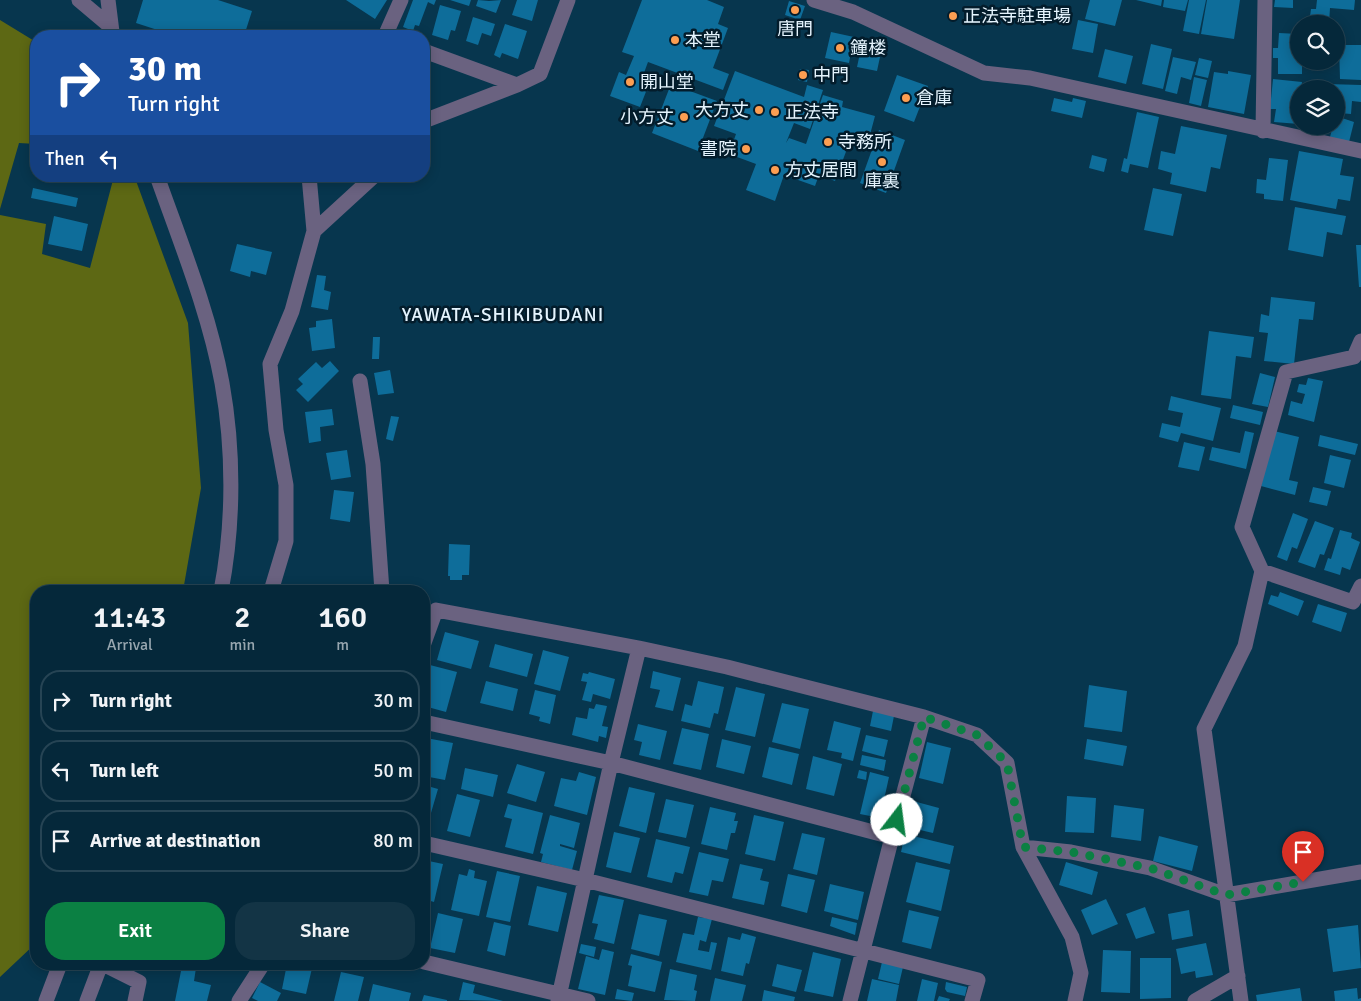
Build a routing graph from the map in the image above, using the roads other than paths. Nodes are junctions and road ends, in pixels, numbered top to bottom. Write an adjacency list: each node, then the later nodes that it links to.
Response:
1 (79, 0): 7 (street)
2 (108, 0): 8 (street)
3 (401, 0): 9 (street)
4 (568, 0): 11 (street)
5 (814, 0): 13 (street)
6 (1265, 0): 13 (street)
7 (111, 30)
8 (112, 30)
9 (388, 30)
10 (430, 53): 11 (street)
11 (518, 85): 12 (street)
12 (430, 119)
13 (1263, 130): 14 (street)
14 (1361, 151)
15 (159, 182): 22 (street)
16 (310, 182): 18 (street)
17 (367, 182): 18 (street)
18 (314, 231): 23 (street)
19 (1361, 341): 21 (street)
20 (360, 380): 24 (street)
21 (1262, 571): 25 (street); 36 (street)
22 (222, 585)
23 (273, 585)
24 (382, 585)
25 (1361, 586)
26 (430, 626): 27 (street)
27 (639, 648): 28 (street); 30 (street)
28 (924, 717): 31 (street); 33 (street)
29 (430, 723): 30 (street)
30 (611, 763): 31 (street); 35 (street)
31 (892, 837): 37 (street)
32 (430, 844): 35 (street)
33 (1023, 847): 36 (street); 52 (street)
34 (1361, 872): 36 (street)
35 (585, 880): 37 (street); 44 (street)
36 (1226, 895): 43 (street)
37 (863, 950): 50 (street); 51 (street)
38 (430, 964): 44 (street)
39 (58, 970): 45 (street)
40 (100, 970): 46 (street)
41 (116, 970): 47 (street)
42 (259, 970): 48 (street)
43 (1238, 976): 53 (street); 54 (street)
44 (559, 998): 49 (street)
45 (46, 1001)
46 (87, 1001)
47 (135, 1001)
48 (239, 1001)
49 (588, 1001)
50 (850, 1001)
51 (972, 1001)
52 (1075, 1001)
53 (1195, 1001)
54 (1241, 1001)

